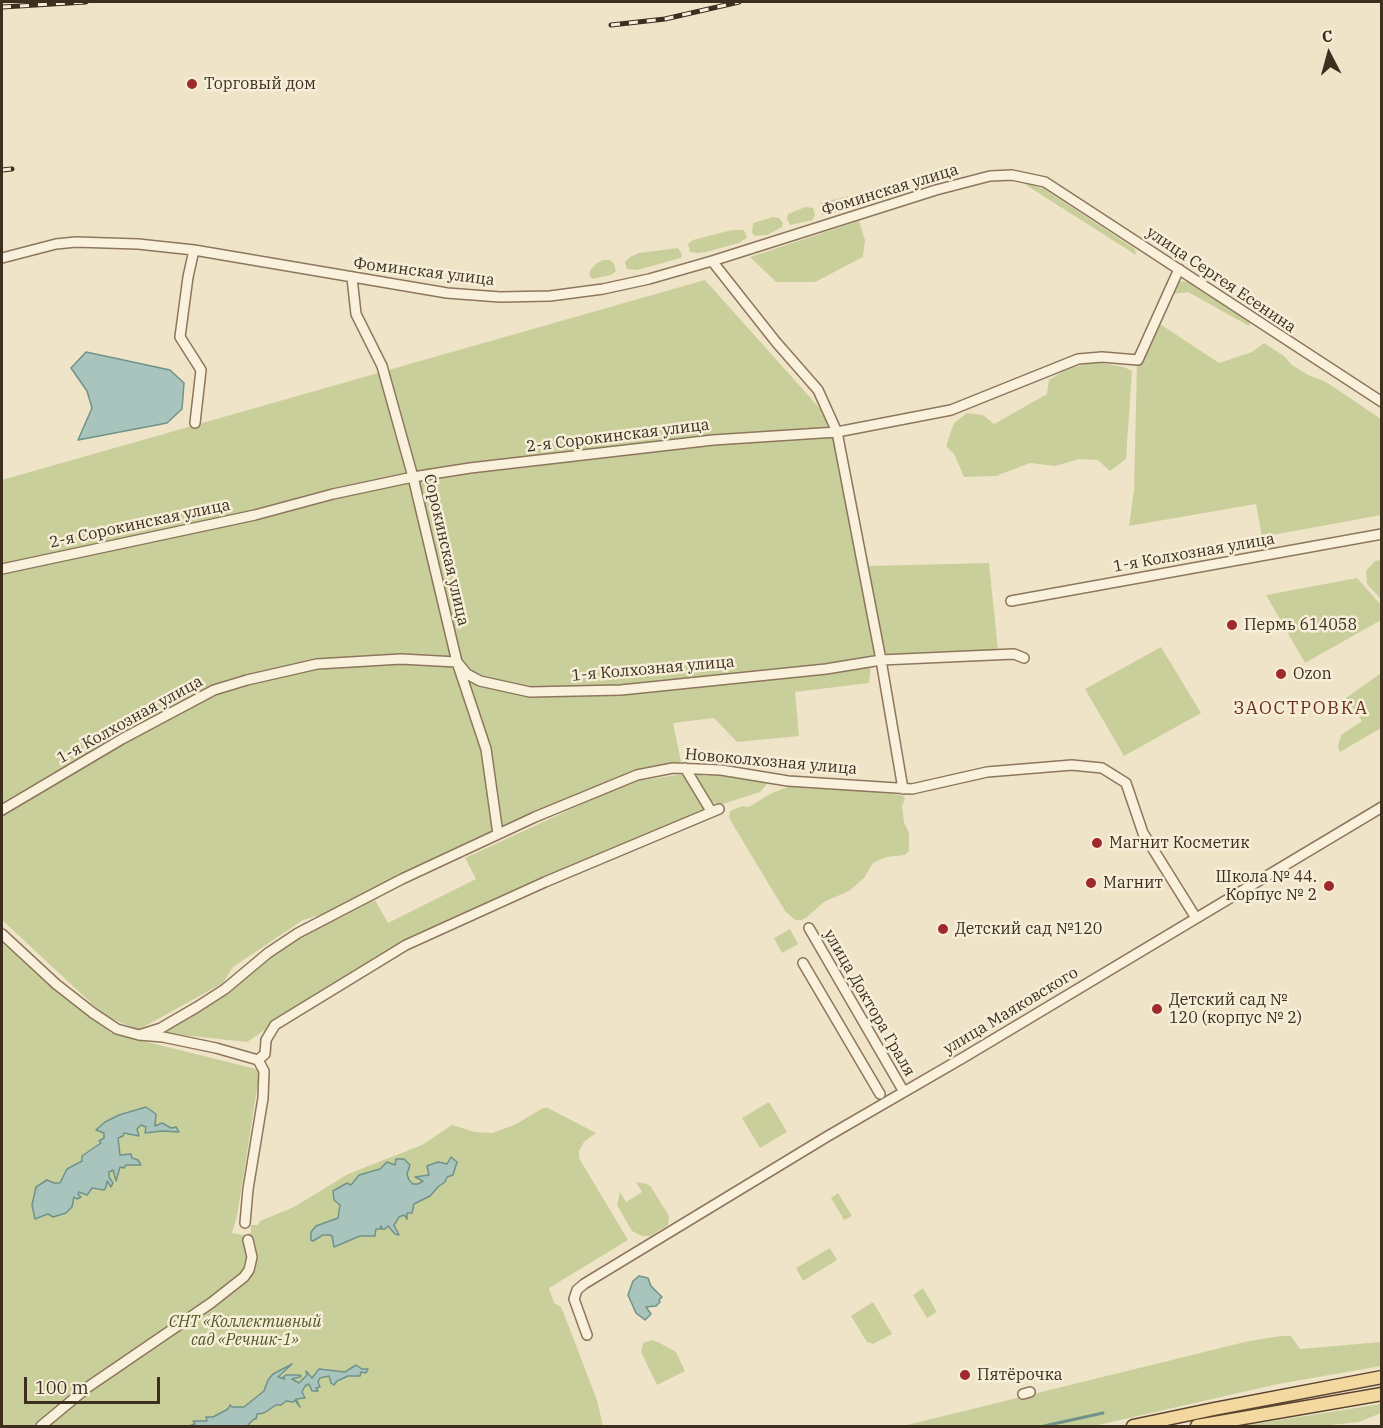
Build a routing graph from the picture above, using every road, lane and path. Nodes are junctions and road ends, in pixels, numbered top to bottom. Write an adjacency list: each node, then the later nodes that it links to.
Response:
1 (1045, 182): 4 (street, Фоминская улица); 5 (street, улица Сергея Есенина)
2 (194, 250): 3 (street, Фоминская улица); 6 (street, Фоминская улица); 8 (street)
3 (2, 258)
4 (712, 261): 6 (street, Фоминская улица); 9 (street)
5 (1179, 269): 7 (street, улица Сергея Есенина); 9 (street, 2-я Сорокинская улица)
6 (352, 278): 10 (street, Сорокинская улица)
7 (1382, 402)
8 (195, 423)
9 (837, 432): 10 (street, 2-я Сорокинская улица); 15 (street)
10 (413, 477): 12 (street, 2-я Сорокинская улица); 16 (street, Сорокинская улица)
11 (1382, 534): 13 (street, 1-я Колхозная улица)
12 (2, 569)
13 (1011, 601)
14 (1024, 658): 15 (street, 1-я Колхозная улица)
15 (881, 660): 16 (street, 1-я Колхозная улица); 18 (street)
16 (457, 662): 20 (street, 1-я Колхозная улица); 21 (street, Сорокинская улица)
17 (685, 768): 18 (street, Новоколхозная улица); 21 (street, Новоколхозная улица); 27 (street)
18 (903, 789): 22 (street, Новоколхозная улица)
19 (1382, 807): 22 (street, улица Маяковского)
20 (2, 810)
21 (498, 834): 26 (street, Новоколхозная улица)
22 (1196, 918): 28 (street, улица Маяковского)
23 (808, 928): 28 (street, улица Доктора Граля)
24 (2, 934): 26 (street)
25 (803, 963): 29 (street)
26 (139, 1035): 27 (street)
27 (258, 1060): 30 (street)
28 (904, 1092): 32 (street, улица Маяковского)
29 (880, 1094)
30 (245, 1223)
31 (248, 1240): 35 (street)
32 (587, 1335)
33 (1382, 1377): 36 (main road)
34 (1382, 1394): 37 (main road)
35 (41, 1426)
36 (1133, 1426)
37 (1197, 1426)

